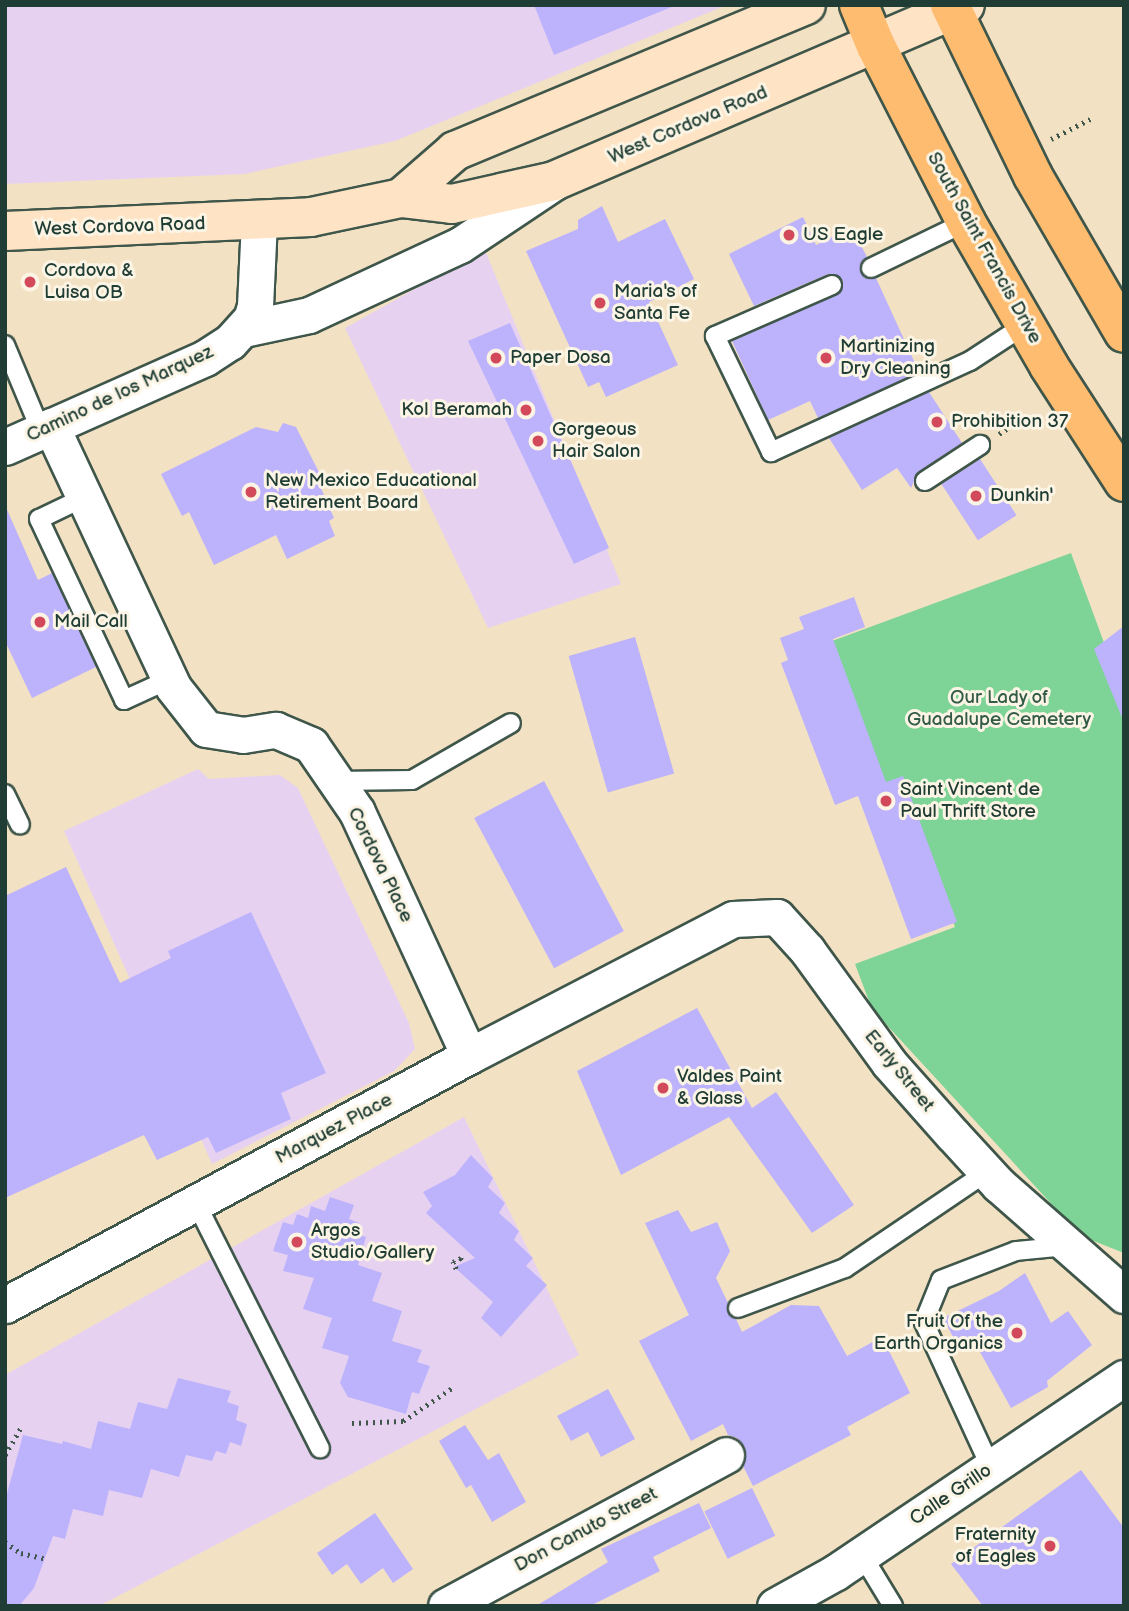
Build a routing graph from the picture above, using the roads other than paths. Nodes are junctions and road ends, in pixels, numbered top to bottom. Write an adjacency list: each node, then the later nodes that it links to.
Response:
1 (806, 5): 6 (street, West Cordova Road)
2 (859, 5): 4 (highway, South Saint Francis Drive)
3 (956, 7): 4 (street, West Cordova Road); 14 (highway)
4 (876, 46): 5 (street, West Cordova Road); 8 (highway, South Saint Francis Drive)
5 (554, 181): 6 (street, West Cordova Road); 13 (street)
6 (401, 198): 7 (street, West Cordova Road)
7 (260, 221): 9 (street, West Cordova Road); 13 (street)
8 (966, 222): 10 (lane); 12 (highway, South Saint Francis Drive)
9 (5, 231)
10 (871, 268)
11 (832, 285): 12 (lane)
12 (1025, 325): 20 (highway, South Saint Francis Drive)
13 (244, 329): 16 (street, Camino de los Marquez)
14 (1124, 333)
15 (5, 345): 16 (lane)
16 (46, 428): 18 (street, Camino de los Marquez); 21 (street, Cordova Place)
17 (980, 445): 19 (lane)
18 (5, 447)
19 (925, 481)
20 (1124, 482)
21 (85, 497): 22 (street, Cordova Place); 22 (lane)
22 (170, 679): 24 (street, Cordova Place)
23 (511, 723): 24 (lane)
24 (335, 781): 28 (street, Cordova Place)
25 (5, 794): 26 (lane)
26 (20, 825)
27 (665, 956): 28 (street, Marquez Place); 29 (street, Early Street)
28 (469, 1056): 30 (street, Marquez Place)
29 (987, 1172): 31 (street, Early Street); 34 (lane)
30 (196, 1203): 33 (street, Marquez Place); 36 (lane)
31 (1068, 1246): 32 (street, Early Street); 38 (lane)
32 (1124, 1295)
33 (5, 1305)
34 (738, 1308)
35 (1120, 1390): 38 (street, Calle Grillo)
36 (320, 1448)
37 (726, 1455): 40 (street, Don Canuto Street)
38 (991, 1468): 39 (street, Calle Grillo)
39 (862, 1555): 41 (street, Calle Grillo); 42 (lane)
40 (446, 1606)
41 (775, 1606)
42 (894, 1606)

